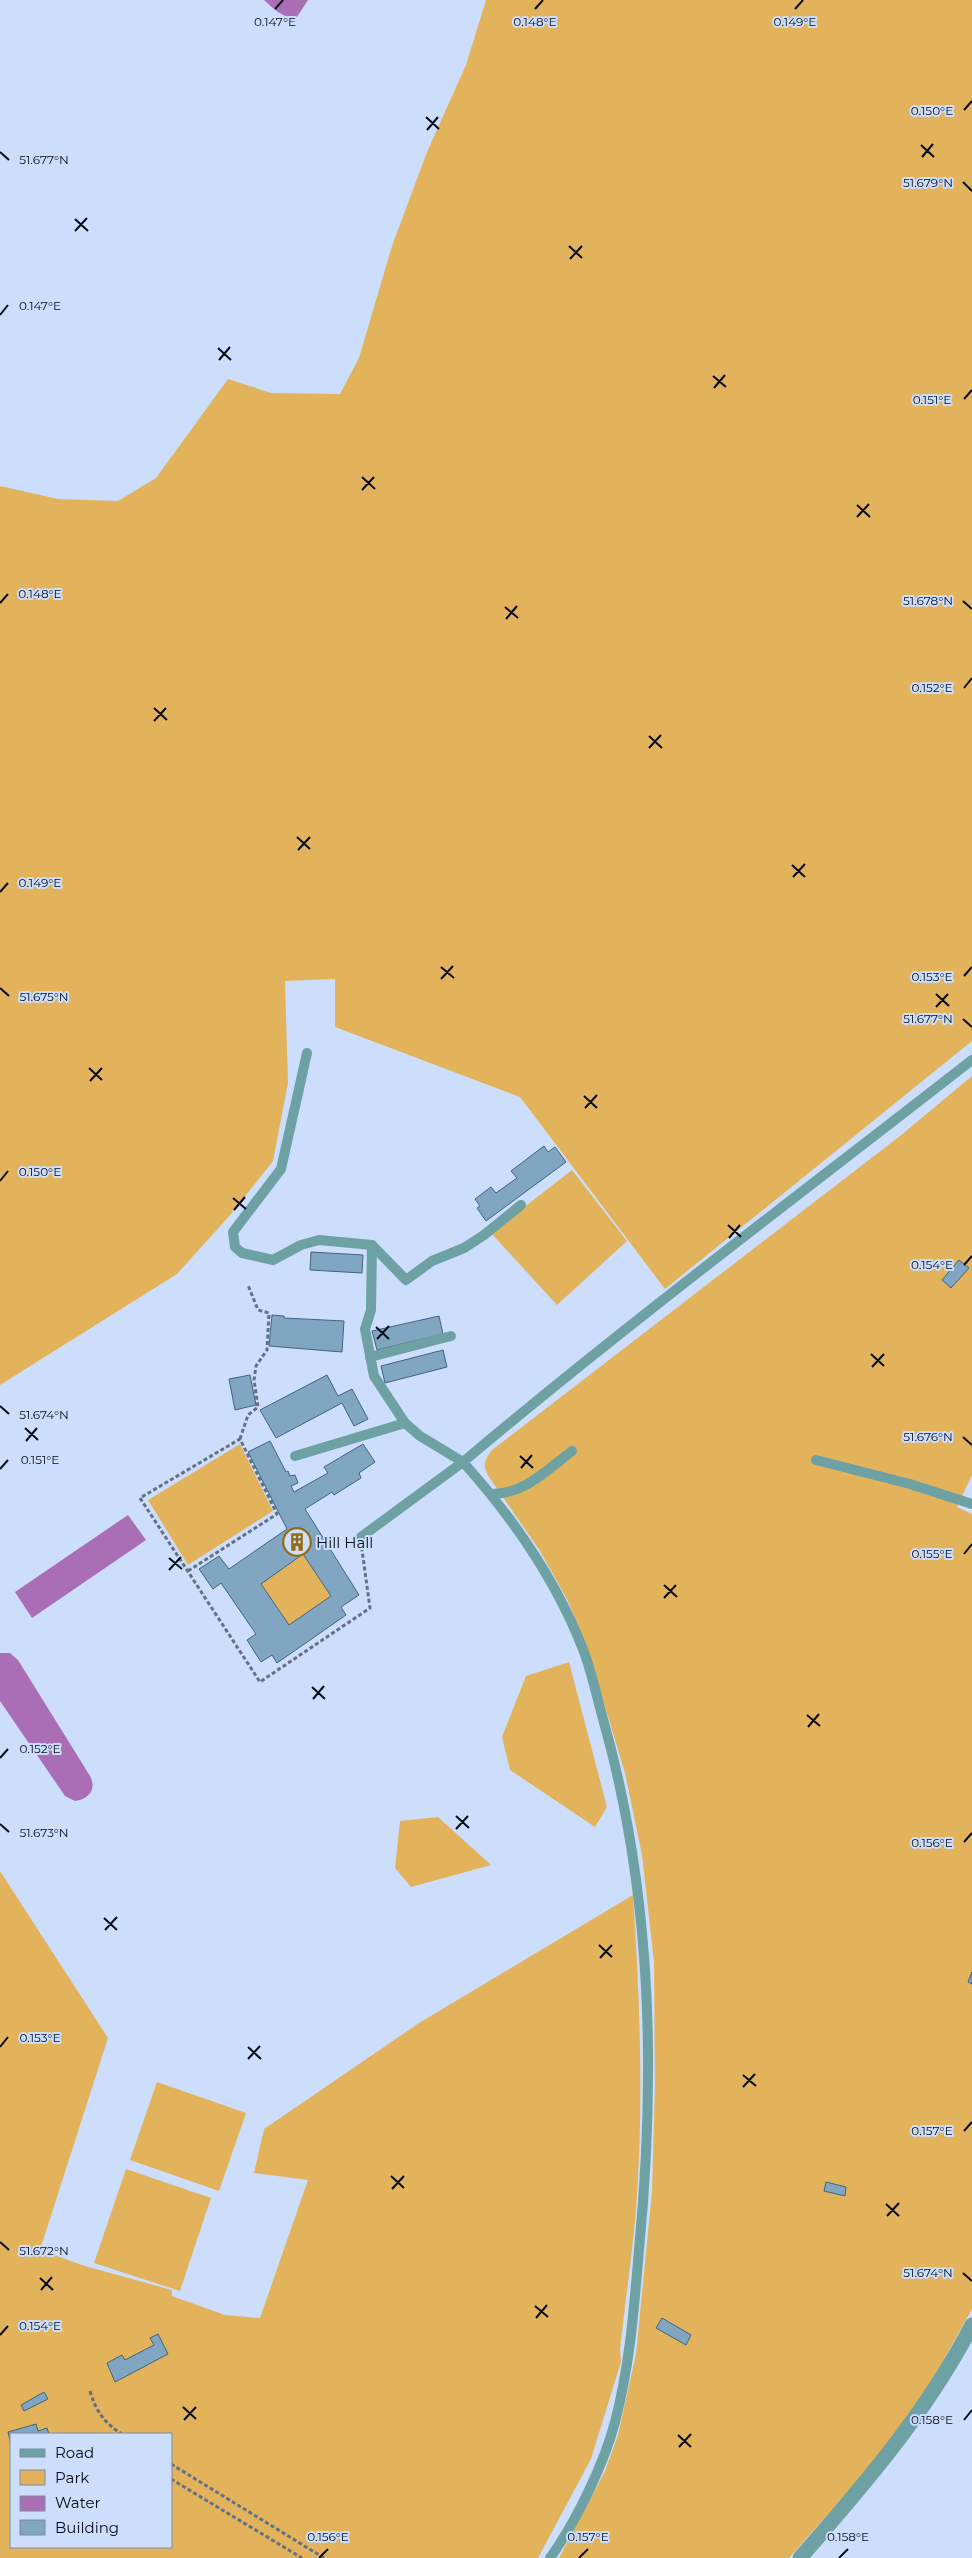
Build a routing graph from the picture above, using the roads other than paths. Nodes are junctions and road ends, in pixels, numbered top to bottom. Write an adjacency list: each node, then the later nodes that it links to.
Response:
1 (307, 1053): 4 (lane)
2 (972, 1060): 11 (lane)
3 (521, 1205): 4 (lane)
4 (372, 1245): 6 (lane)
5 (451, 1336): 6 (lane)
6 (370, 1357): 7 (lane)
7 (406, 1423): 9 (lane); 11 (lane)
8 (572, 1452): 12 (lane)
9 (295, 1456)
10 (816, 1460): 13 (lane)
11 (464, 1462): 12 (lane); 14 (lane)
12 (492, 1494): 16 (lane)
13 (972, 1504)
14 (361, 1537)
15 (972, 2325): 17 (street)
16 (550, 2558)
17 (800, 2558)

